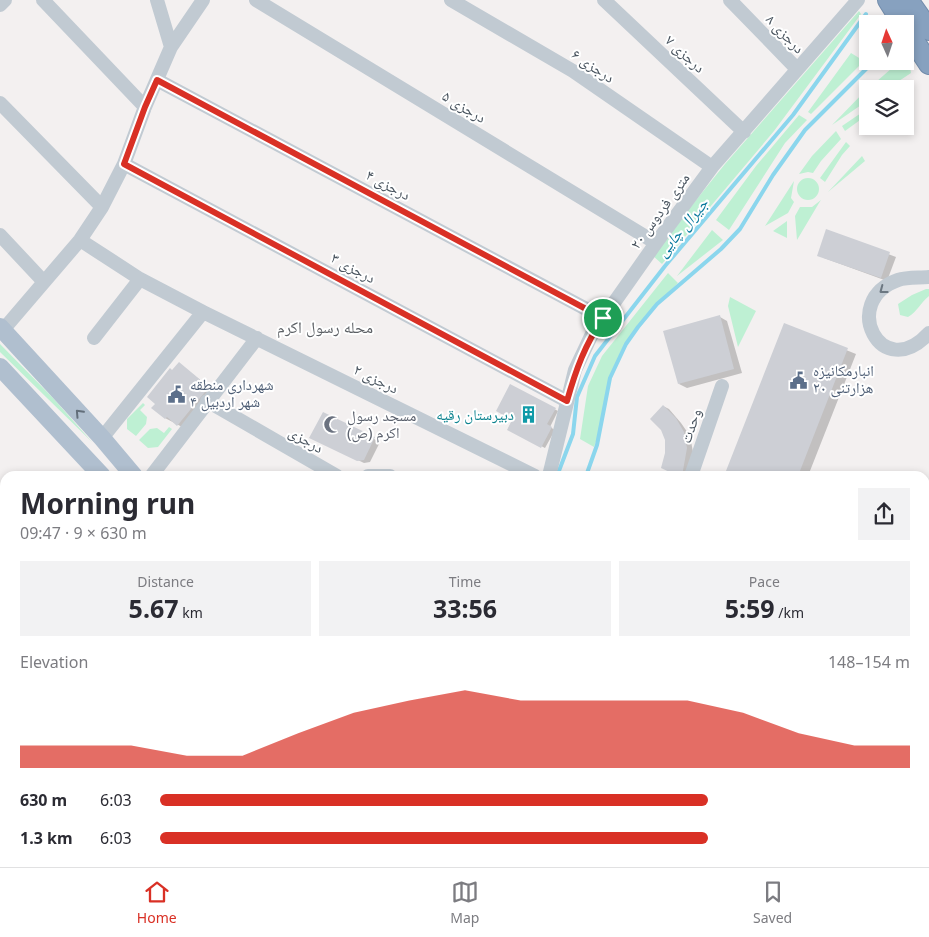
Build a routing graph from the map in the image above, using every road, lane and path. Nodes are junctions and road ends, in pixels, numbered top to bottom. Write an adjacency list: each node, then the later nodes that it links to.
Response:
1 (5, 0): 12 (street)
2 (43, 0): 20 (street)
3 (157, 0): 16 (street)
4 (203, 0): 16 (street)
5 (256, 0): 28 (street, درجزی ۵)
6 (451, 0): 24 (street, درجزی ۶)
7 (604, 0): 22 (street, درجزی ۷)
8 (730, 0): 18 (street, درجزی ۸)
9 (858, 0): 18 (street, ۲۰ متری فردوس)
10 (888, 0): 13 (highway)
11 (908, 0): 14 (highway)
12 (0, 5)
13 (897, 15)
14 (929, 30)
15 (914, 41): 17 (highway)
16 (171, 47): 19 (street)
17 (929, 64)
18 (797, 69): 22 (street, ۲۰ متری فردوس)
19 (157, 80): 20 (street); 33 (street, درجزی ۴)
20 (145, 107): 23 (street)
21 (2, 108): 25 (street)
22 (744, 132): 24 (street, ۲۰ متری فردوس)
23 (124, 164): 25 (street); 40 (street, درجزی ۳)
24 (712, 168): 28 (street, ۲۰ متری فردوس)
25 (102, 207): 27 (street)
26 (0, 235): 31 (street)
27 (80, 240): 30 (street, درجزی ۲); 31 (street)
28 (656, 243): 33 (street, ۲۰ متری فردوس)
29 (929, 277): 35 (street, one-way to 35)
30 (140, 279): 32 (street, درجزی ۲); 36 (street)
31 (44, 282): 34 (street)
32 (203, 312): 37 (street, درجزی ۲); 42 (street)
33 (603, 318): 40 (street, ۲۰ متری فردوس)
34 (1, 329): 42 (main road, one-way to 34)
35 (929, 333)
36 (94, 338)
37 (257, 338): 41 (street); 47 (street, درجزی ۲)
38 (3, 375): 44 (main road)
39 (722, 386): 49 (street, وحدت)
40 (567, 401): 48 (street, ۲۰ متری فردوس)
41 (208, 402): 45 (street); 46 (street, درجزی)
42 (102, 438): 43 (main road)
43 (126, 468)
44 (97, 471)
45 (158, 471)
46 (328, 471)
47 (525, 471)
48 (550, 471)
49 (693, 471)

